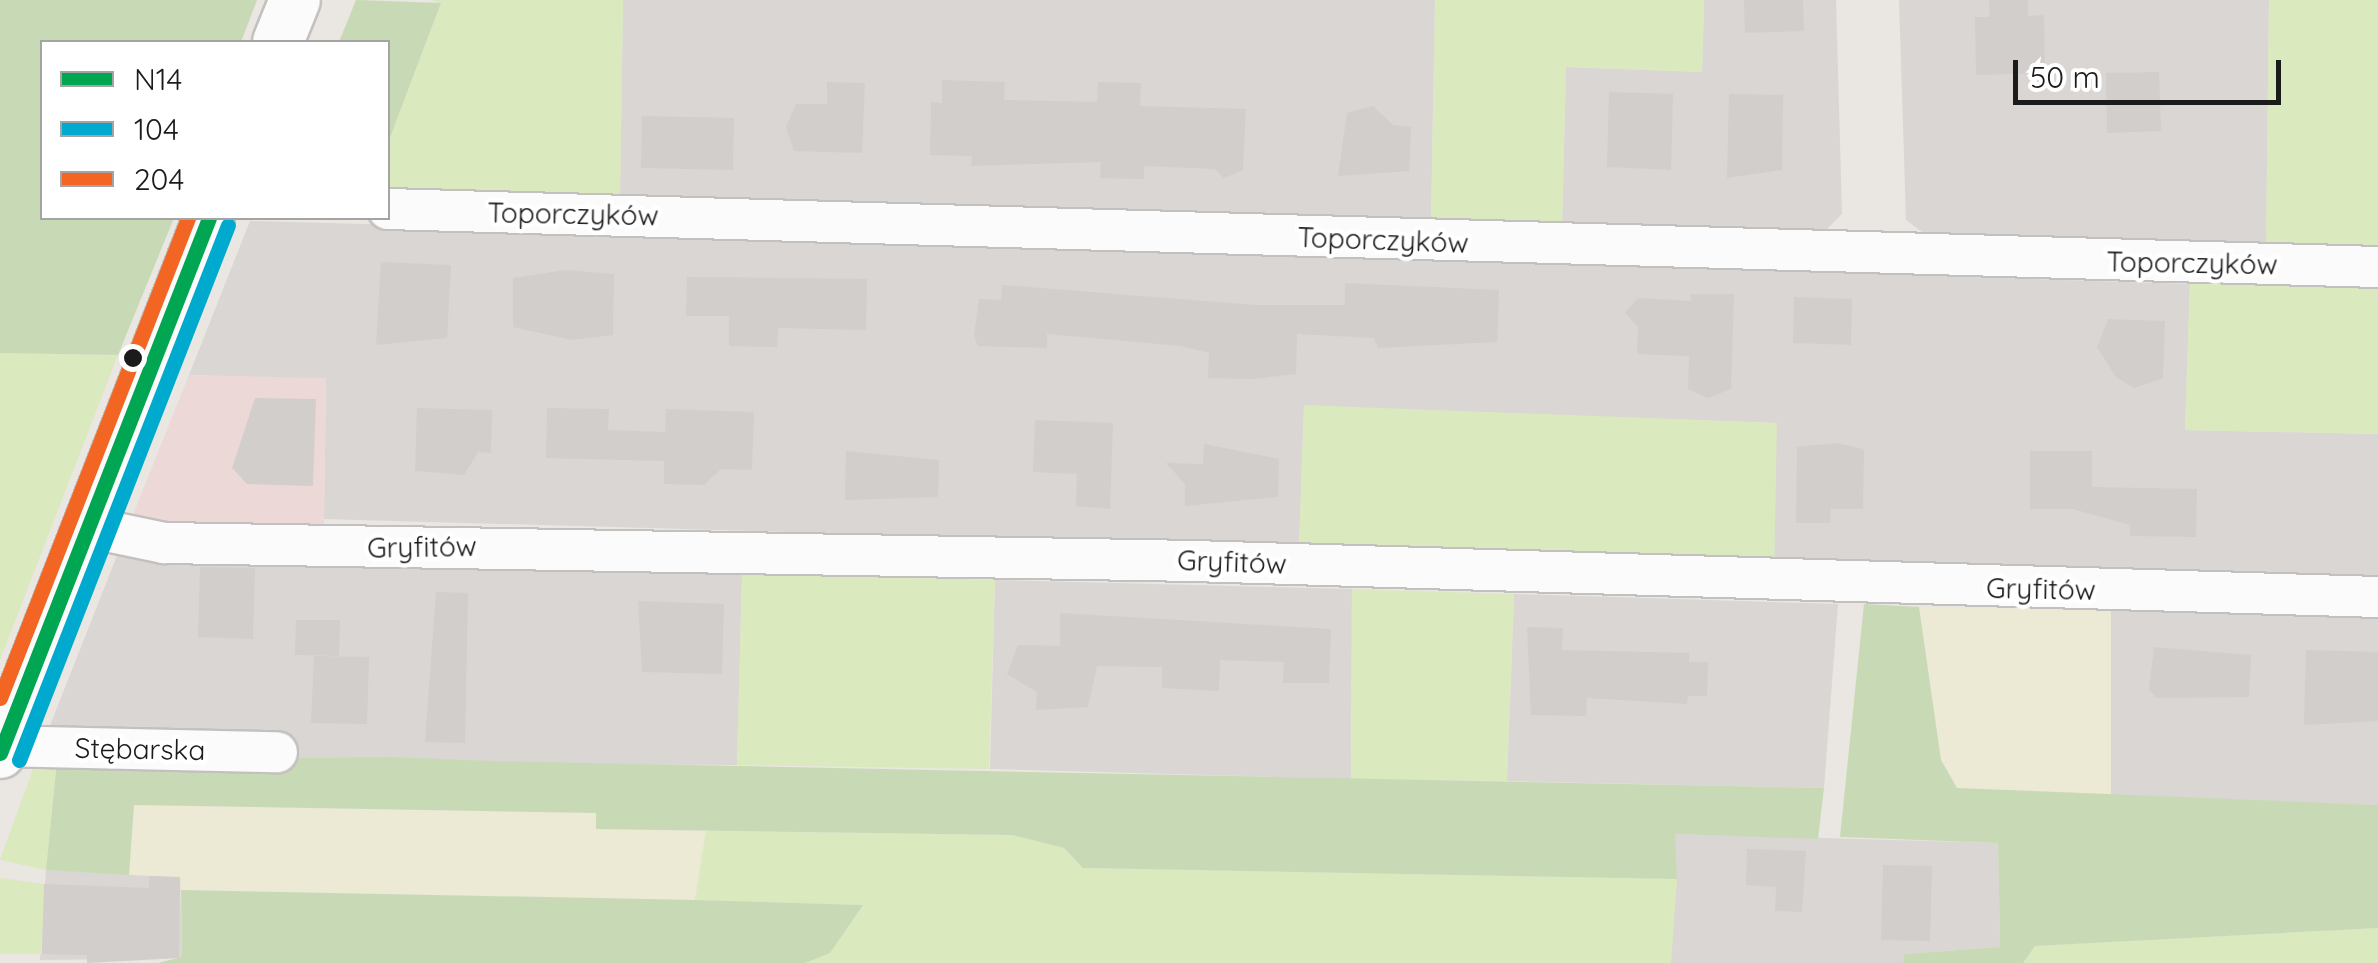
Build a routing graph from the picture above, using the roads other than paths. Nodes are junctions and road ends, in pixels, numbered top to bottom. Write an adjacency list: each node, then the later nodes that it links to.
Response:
1 (295, 0): 2 (street)
2 (279, 40)
3 (390, 209): 5 (street, Toporczyków)
4 (208, 220): 6 (street)
5 (2378, 267)
6 (88, 527): 7 (street, Gryfitów); 8 (street)
7 (2378, 596)
8 (1, 749): 9 (street, Stębarska)
9 (276, 752)

